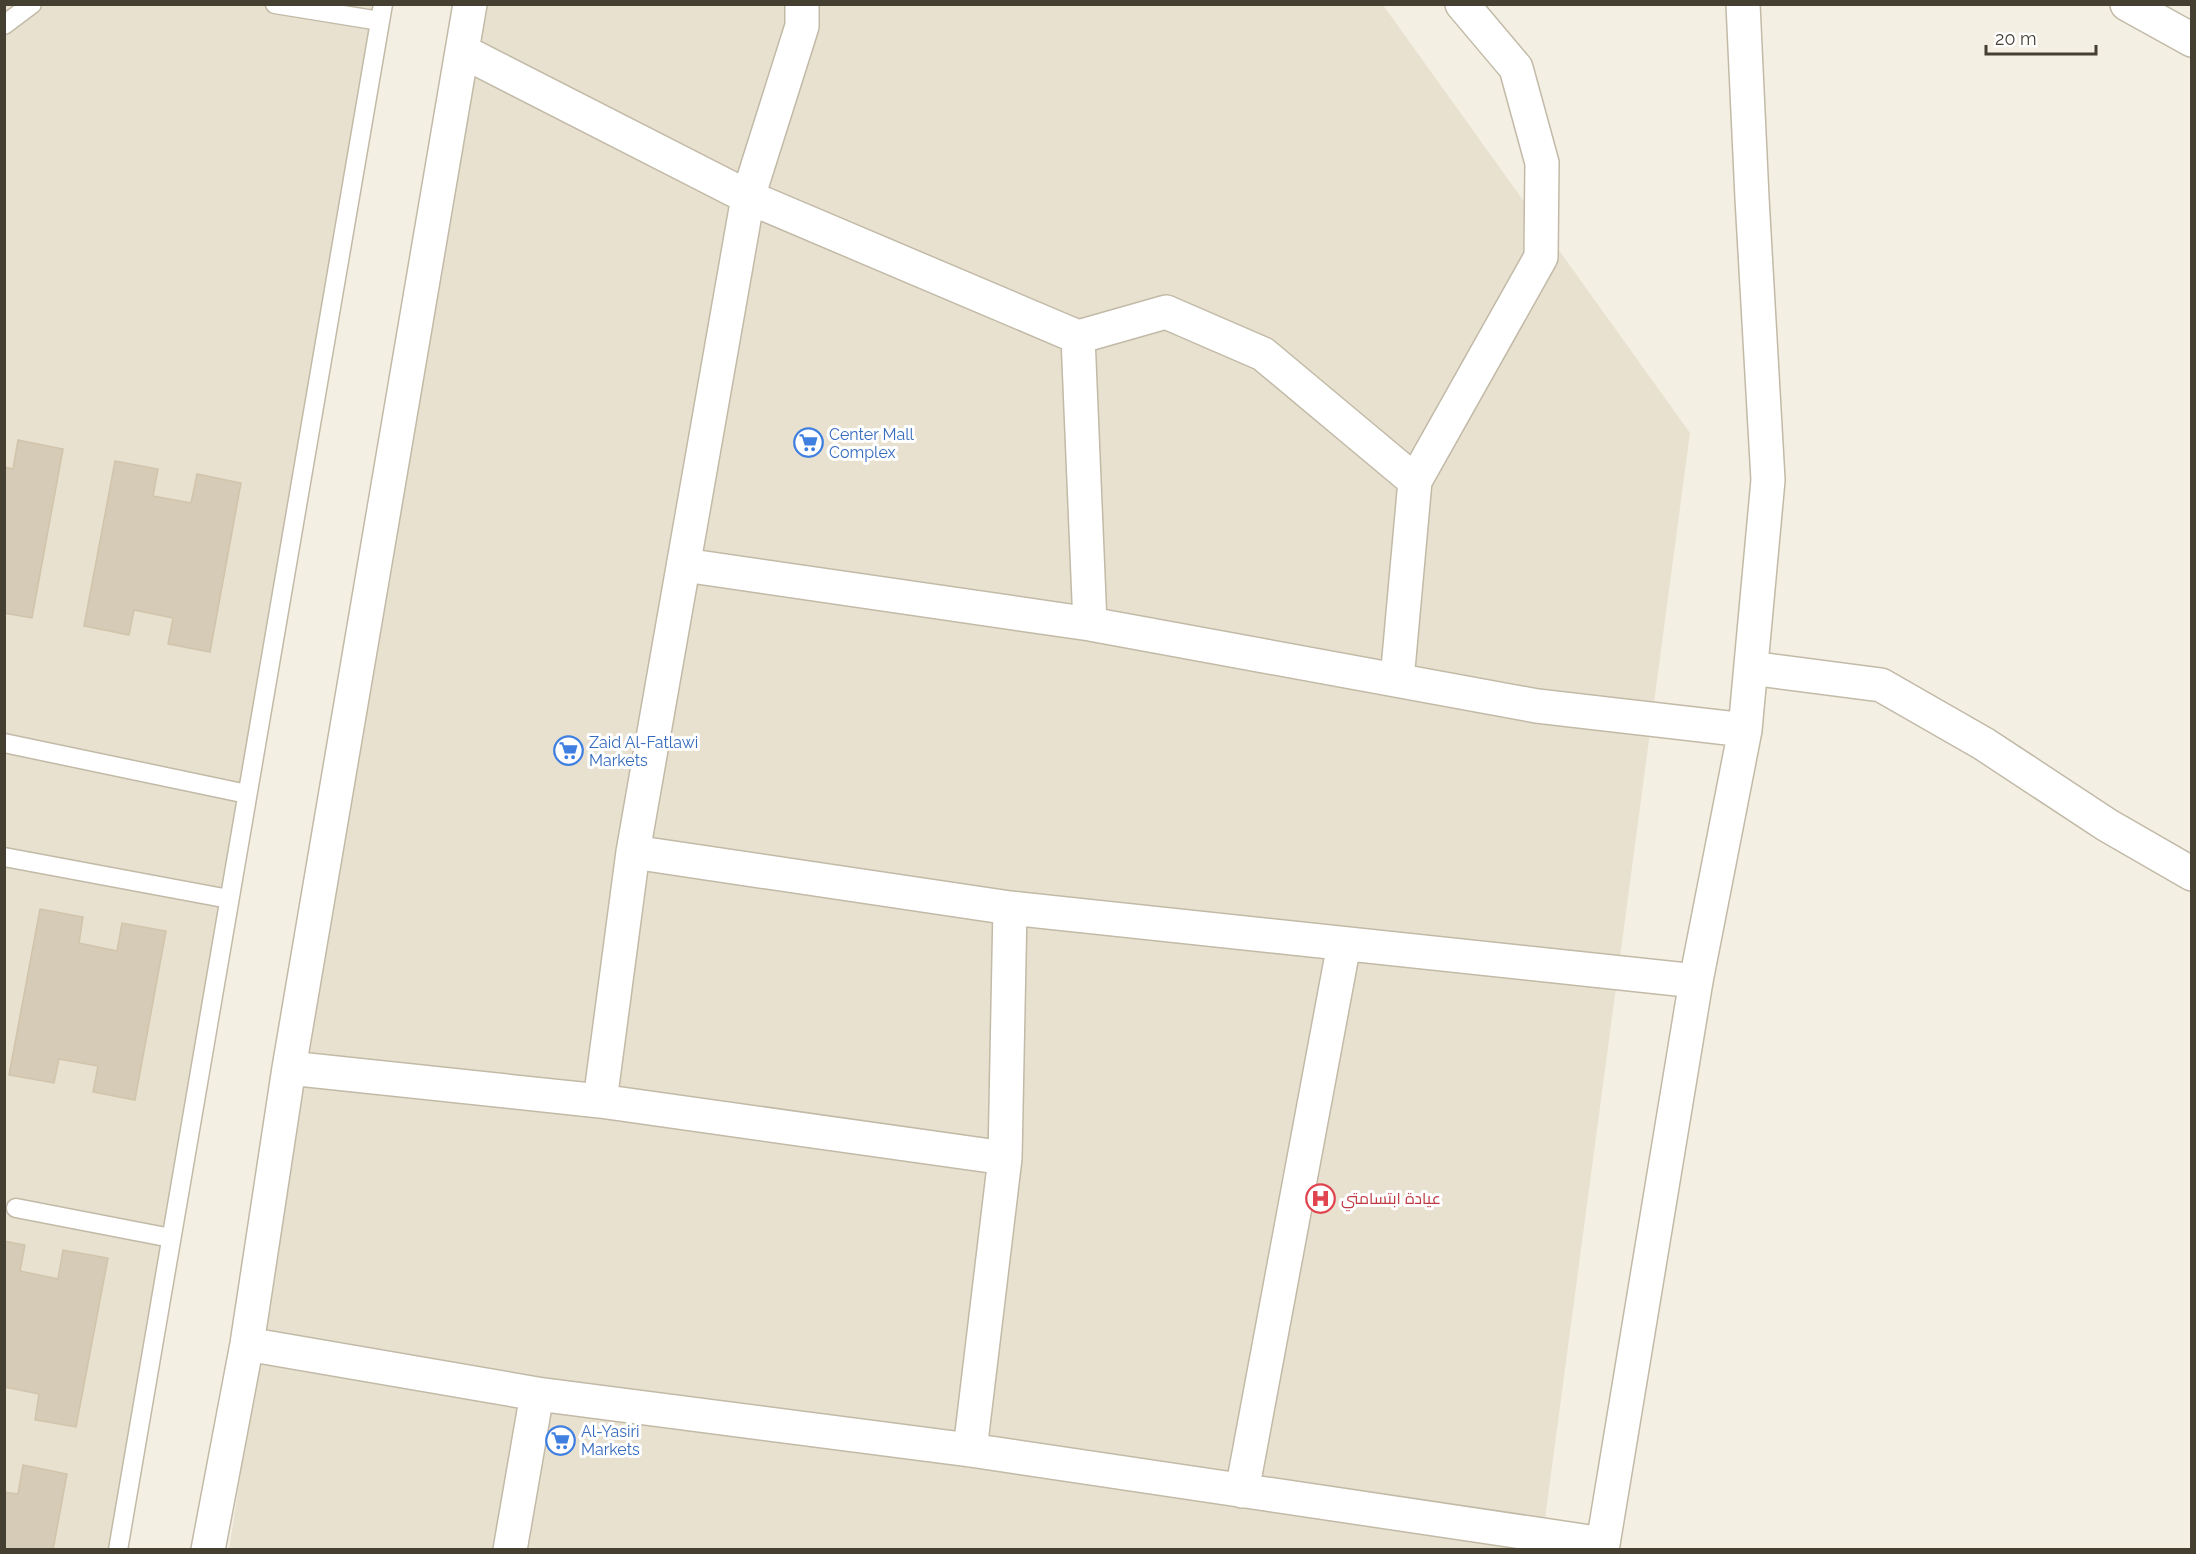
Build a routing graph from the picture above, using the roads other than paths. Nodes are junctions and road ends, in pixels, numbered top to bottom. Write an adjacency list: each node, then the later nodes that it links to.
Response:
1 (32, 4): 9 (lane)
2 (275, 4): 8 (lane)
3 (470, 4): 11 (street)
4 (802, 4): 12 (street)
5 (1462, 4): 14 (street)
6 (1743, 4): 17 (street)
7 (2127, 4): 10 (street)
8 (381, 13): 21 (lane)
9 (4, 25)
10 (2192, 40)
11 (462, 51): 12 (street); 29 (street)
12 (748, 197): 13 (street); 15 (street)
13 (1078, 337): 14 (street); 16 (street)
14 (1414, 481): 18 (street)
15 (684, 565): 16 (street); 22 (street)
16 (1090, 624): 18 (street)
17 (1751, 668): 19 (street); 24 (street)
18 (1397, 680): 19 (street)
19 (1745, 730): 28 (street)
20 (4, 743): 21 (lane)
21 (247, 794): 25 (lane)
22 (633, 852): 26 (street); 30 (street)
23 (4, 857): 25 (lane)
24 (2192, 874)
25 (229, 899): 33 (lane)
26 (1010, 908): 27 (street); 31 (street)
27 (1344, 944): 28 (street); 37 (street)
28 (1696, 981): 38 (street)
29 (289, 1068): 30 (street); 34 (street)
30 (600, 1101): 31 (street)
31 (1005, 1158): 36 (street)
32 (16, 1208): 33 (lane)
33 (171, 1238): 39 (lane)
34 (247, 1344): 35 (street); 40 (street)
35 (537, 1394): 36 (street); 41 (street)
36 (970, 1450): 37 (street)
37 (1242, 1491): 38 (street)
38 (1603, 1547)
39 (118, 1550)
40 (208, 1550)
41 (510, 1550)

